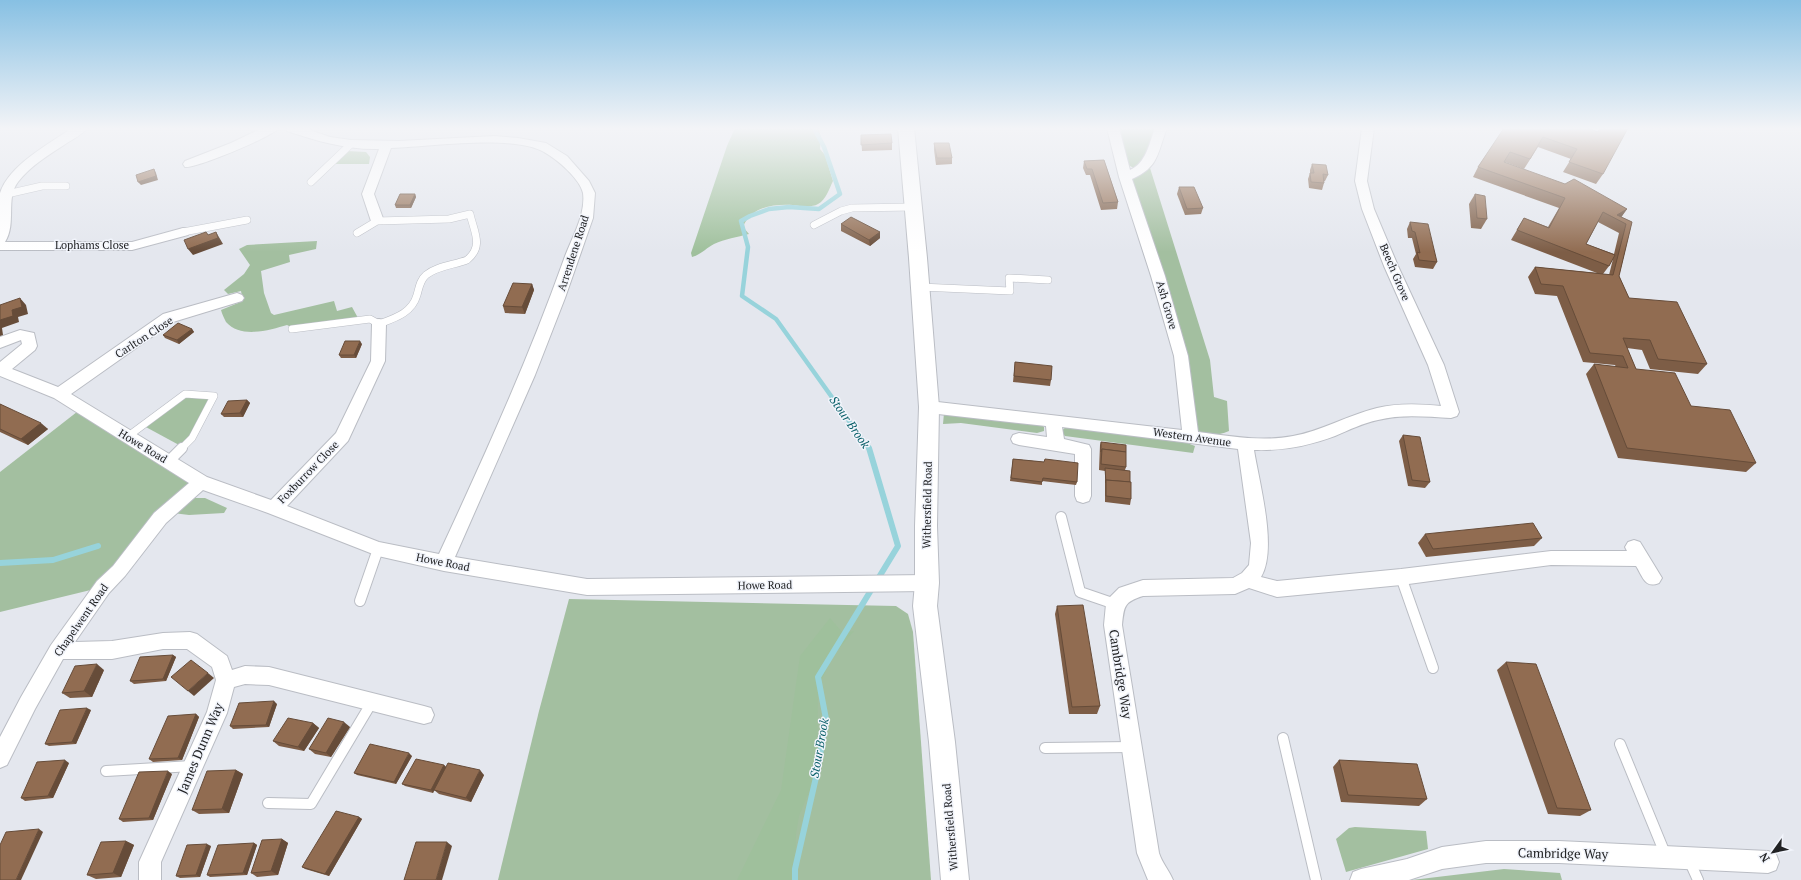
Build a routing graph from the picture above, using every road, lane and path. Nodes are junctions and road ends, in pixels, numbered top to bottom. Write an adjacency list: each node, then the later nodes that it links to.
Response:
1 (24, 169): 12 (street)
2 (325, 169): 10 (lane)
3 (377, 169): 15 (street)
4 (575, 169): 43 (street, Arrendene Road)
5 (910, 169): 13 (street, Withersfield Road)
6 (1123, 169): 9 (street, Ash Grove)
7 (1143, 169): 9 (street)
8 (1363, 169): 30 (street, Beech Grove)
9 (1125, 177): 33 (street, Ash Grove)
10 (311, 182)
11 (66, 186): 12 (lane)
12 (5, 190): 19 (street)
13 (913, 207): 16 (lane); 22 (street, Withersfield Road)
14 (247, 220): 17 (lane)
15 (377, 221): 18 (lane); 24 (lane)
16 (814, 225)
17 (183, 232): 20 (street, Lophams Close)
18 (357, 233)
19 (0, 239)
20 (0, 246)
21 (1048, 280): 22 (lane)
22 (920, 287): 29 (street, Withersfield Road)
23 (237, 298): 28 (street, Carlton Close)
24 (379, 324): 25 (lane); 40 (street, Foxburrow Close)
25 (292, 330)
26 (0, 343): 27 (street)
27 (0, 370): 28 (street, Howe Road)
28 (59, 394): 32 (street, Howe Road)
29 (929, 407): 31 (street, Western Avenue); 47 (street, Withersfield Road)
30 (1451, 412): 36 (street, Western Avenue)
31 (1054, 421): 33 (street, Western Avenue); 35 (street)
32 (127, 437): 37 (street, Howe Road); 37 (lane)
33 (1191, 437): 36 (street, Western Avenue)
34 (1019, 439): 35 (street)
35 (1056, 444): 39 (street)
36 (1245, 444): 46 (street)
37 (169, 461): 38 (street, Howe Road)
38 (201, 482): 40 (street, Howe Road); 50 (street, Chapelwent Road)
39 (1083, 496)
40 (274, 508): 42 (street, Howe Road)
41 (1061, 517): 49 (lane)
42 (378, 549): 43 (street, Howe Road); 48 (lane)
43 (444, 563): 47 (street, Howe Road)
44 (1401, 577): 45 (street); 46 (street); 51 (lane)
45 (1653, 578)
46 (1249, 579): 49 (street)
47 (927, 583): 68 (street, Withersfield Road)
48 (360, 601)
49 (1115, 604): 57 (street, Cambridge Way)
50 (58, 651): 52 (street); 59 (street, Chapelwent Road)
51 (1433, 668)
52 (226, 680): 53 (street); 60 (street, James Dunn Way)
53 (372, 702): 54 (street); 62 (lane)
54 (424, 715)
55 (1284, 738): 70 (lane)
56 (1620, 744): 63 (lane)
57 (1133, 747): 58 (lane); 69 (street, Cambridge Way)
58 (1044, 748)
59 (0, 758)
60 (193, 766): 61 (lane); 67 (street, James Dunn Way)
61 (106, 771)
62 (268, 803)
63 (1666, 856): 64 (street, Cambridge Way); 66 (street, Cambridge Way)
64 (1688, 857): 65 (street, Cambridge Way); 72 (lane)
65 (1768, 862)
66 (1408, 875): 71 (street, Cambridge Way)
67 (150, 880)
68 (955, 880)
69 (1162, 880)
70 (1316, 880)
71 (1361, 880)
72 (1698, 880)

